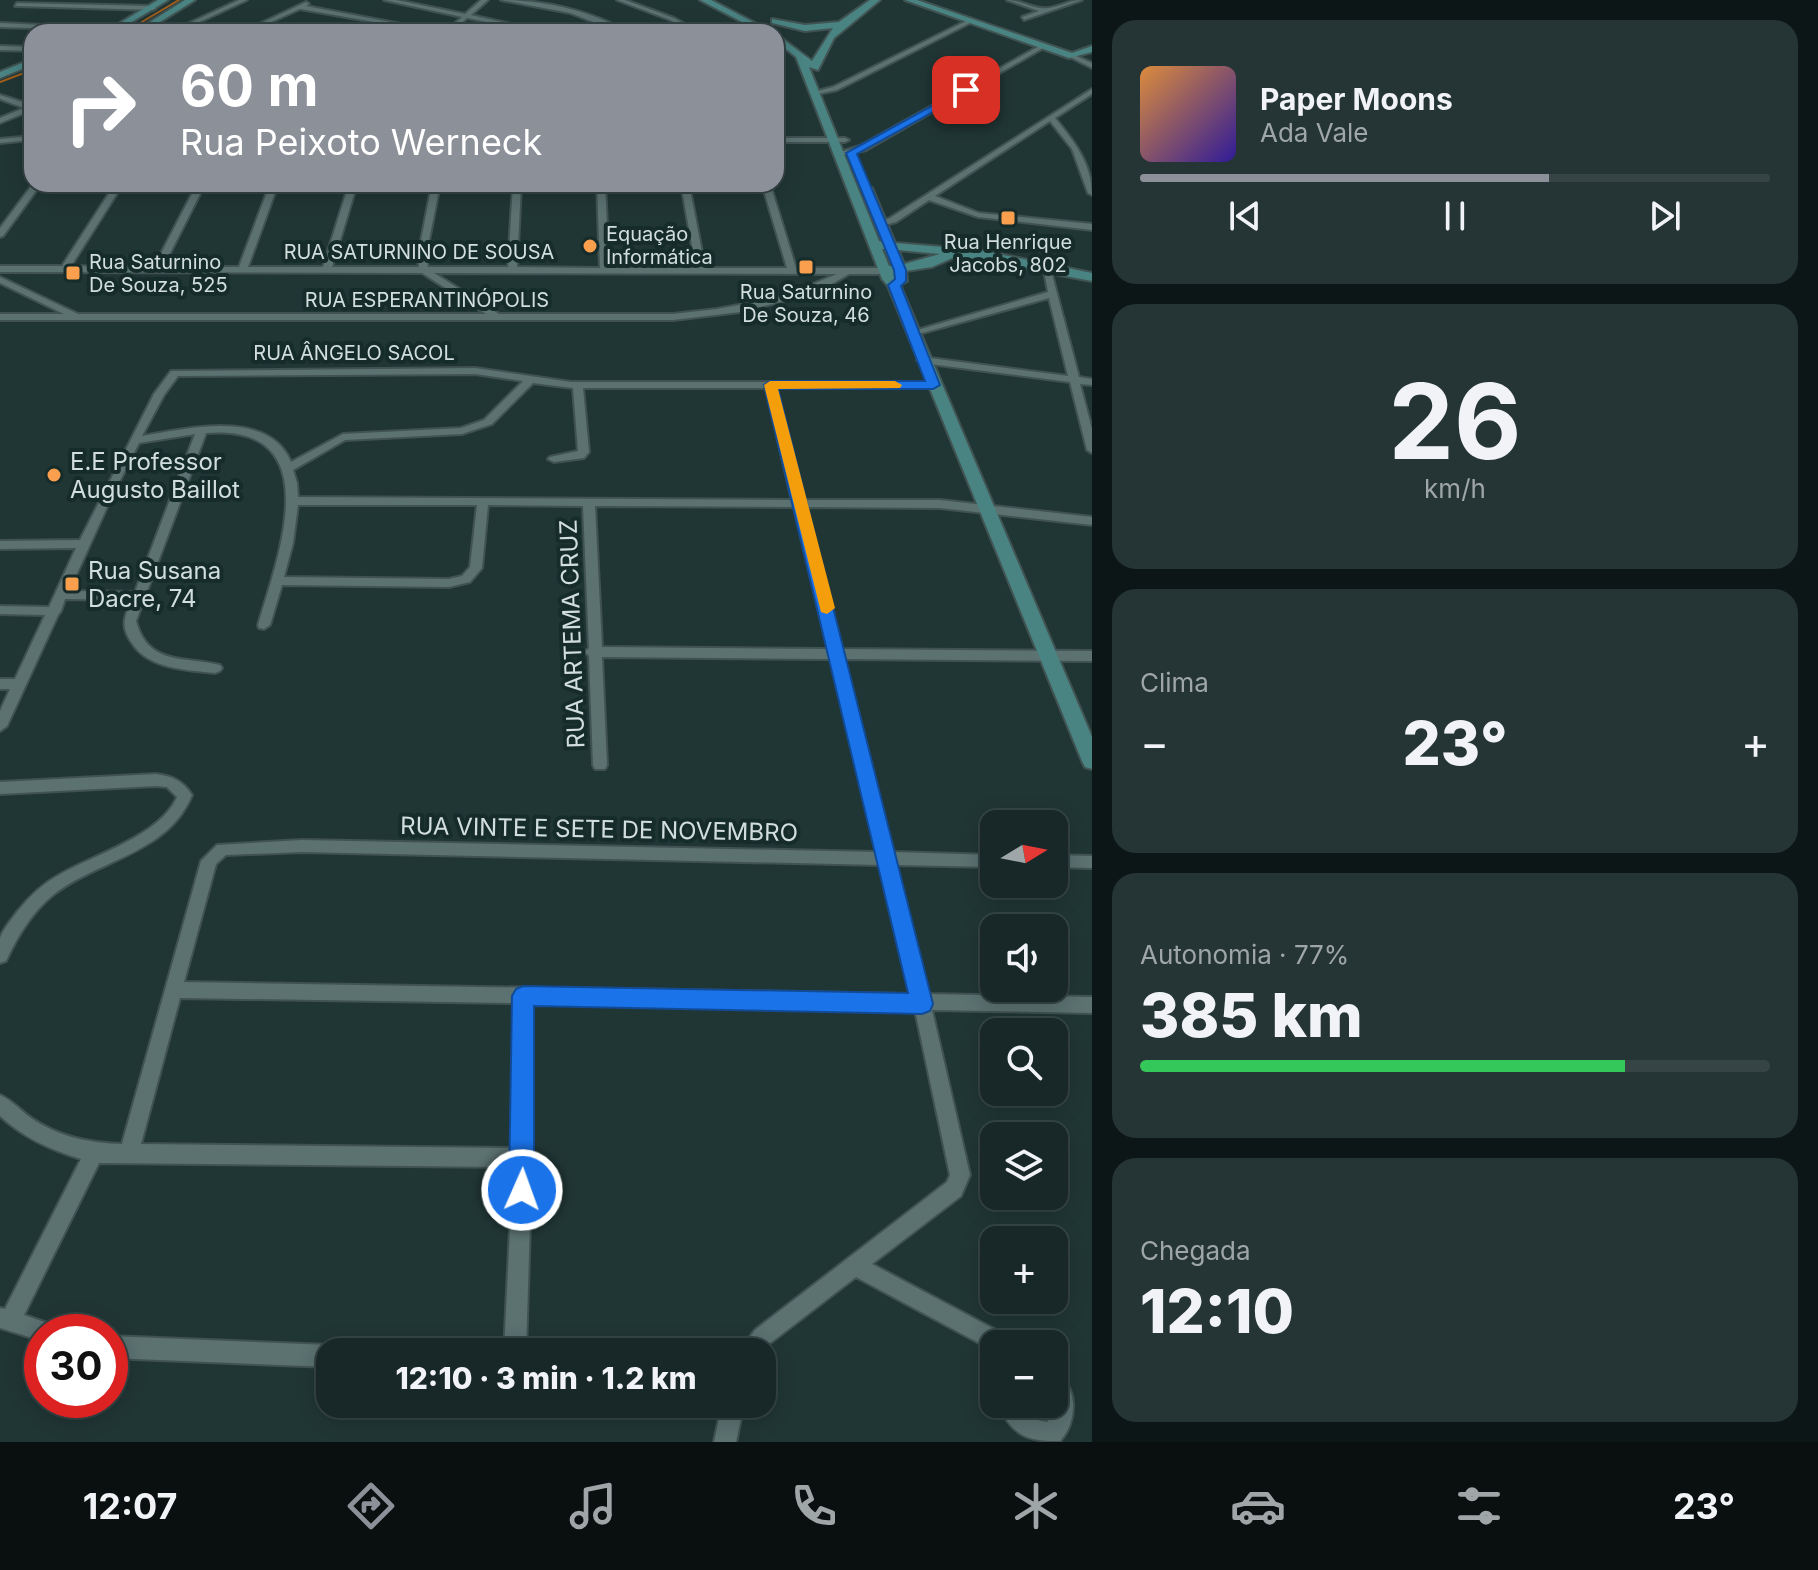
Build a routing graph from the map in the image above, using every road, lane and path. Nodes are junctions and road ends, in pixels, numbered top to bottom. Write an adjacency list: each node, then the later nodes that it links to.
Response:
1 (164, 0): 16 (street)
2 (191, 0): 23 (street)
3 (244, 0): 24 (street)
4 (313, 0): 15 (street)
5 (387, 0): 19 (street)
6 (485, 0): 19 (street)
7 (504, 0): 29 (street)
8 (620, 0): 30 (street)
9 (704, 0): 31 (street)
10 (876, 0): 36 (street)
11 (909, 0): 21 (street)
12 (1010, 0): 18 (street)
13 (1079, 0): 18 (street)
14 (18, 2): 16 (street); 34 (street)
15 (299, 7): 25 (street); 26 (street)
16 (153, 8): 22 (street)
17 (770, 9): 32 (street)
18 (1045, 11): 20 (street)
19 (468, 15): 27 (street); 28 (street)
20 (1024, 18)
21 (970, 21): 40 (street); 53 (street)
22 (125, 24)
23 (152, 24)
24 (191, 24)
25 (262, 24)
26 (397, 24)
27 (457, 24)
28 (508, 24)
29 (604, 24)
30 (680, 24)
31 (753, 24)
32 (773, 24)
33 (0, 25): 34 (street)
34 (12, 25): 35 (street)
35 (24, 26)
36 (837, 27): 37 (street); 38 (street); 48 (street)
37 (784, 33)
38 (784, 37)
39 (784, 43): 44 (street)
40 (1043, 46): 45 (street); 63 (street)
41 (0, 48): 42 (street)
42 (24, 49)
43 (1092, 49): 45 (street)
44 (800, 56): 48 (street); 53 (street)
45 (1072, 56): 47 (street)
46 (24, 65): 49 (street)
47 (1092, 66)
48 (815, 68): 53 (street)
49 (0, 75)
50 (21, 80): 51 (street)
51 (0, 88)
52 (1092, 91): 57 (street)
53 (819, 93): 61 (street)
54 (0, 97): 55 (street)
55 (24, 105)
56 (24, 110): 58 (street)
57 (1051, 117): 74 (street); 75 (street)
58 (0, 121)
59 (24, 139): 62 (street)
60 (784, 140): 61 (street)
61 (839, 140): 63 (street)
62 (0, 141)
63 (845, 153): 76 (street); 80 (street)
64 (31, 192): 78 (street)
65 (114, 192): 86 (street)
66 (197, 192): 87 (street)
67 (271, 192): 88 (street)
68 (351, 192): 89 (street)
69 (434, 192): 90 (street)
70 (517, 192): 91 (street)
71 (601, 192): 92 (street)
72 (686, 192): 93 (street)
73 (768, 192): 94 (street)
74 (1092, 193)
75 (929, 197): 76 (street); 77 (street)
76 (881, 223): 79 (street)
77 (1092, 227)
78 (0, 234)
79 (891, 245): 80 (street); 81 (street); 96 (street)
80 (876, 246): 96 (street)
81 (916, 246): 82 (street); 83 (street)
82 (957, 251): 83 (street); 84 (street)
83 (930, 263): 96 (street)
84 (1046, 267): 97 (street); 99 (street)
85 (0, 269): 86 (street, RUA SATURNINO DE SOUSA)
86 (65, 269): 87 (street, RUA SATURNINO DE SOUSA)
87 (157, 269): 88 (street, RUA SATURNINO DE SOUSA)
88 (242, 270): 89 (street, RUA SATURNINO DE SOUSA)
89 (327, 270): 90 (street, RUA SATURNINO DE SOUSA)
90 (424, 270): 91 (street, RUA SATURNINO DE SOUSA); 102 (street)
91 (512, 271): 92 (street, RUA SATURNINO DE SOUSA)
92 (605, 271): 93 (street, RUA SATURNINO DE SOUSA)
93 (701, 271): 94 (street, RUA SATURNINO DE SOUSA)
94 (792, 271): 95 (street, RUA SATURNINO DE SOUSA)
95 (846, 272): 96 (street, RUA SATURNINO DE SOUSA); 102 (street, RUA ESPERANTINÓPOLIS)
96 (895, 276): 103 (street)
97 (1092, 277)
98 (0, 280): 101 (street)
99 (1052, 294): 103 (street); 106 (street)
100 (0, 317): 101 (street, RUA ESPERANTINÓPOLIS)
101 (77, 317): 102 (street, RUA ESPERANTINÓPOLIS)
102 (498, 318)
103 (912, 333): 104 (street)
104 (922, 360): 106 (street); 110 (street)
105 (531, 379): 108 (street, RUA ÂNGELO SACOL); 112 (street, RUA ÂNGELO SACOL); 115 (street)
106 (1076, 380): 107 (street); 113 (street)
107 (1092, 382)
108 (578, 384): 109 (street, RUA ÂNGELO SACOL); 114 (street)
109 (770, 385): 110 (street, RUA ÂNGELO SACOL); 119 (street)
110 (933, 385): 120 (street)
111 (201, 431): 112 (street); 115 (street); 126 (street)
112 (134, 441): 122 (street)
113 (1092, 450)
114 (554, 459)
115 (288, 468): 116 (street)
116 (295, 501): 117 (street); 124 (street)
117 (483, 502): 118 (street); 124 (street)
118 (589, 502): 119 (street); 130 (street, RUA ARTEMA CRUZ)
119 (801, 502): 120 (street); 131 (street)
120 (984, 506): 121 (street); 132 (street)
121 (1092, 521)
122 (84, 544): 123 (street); 125 (street)
123 (0, 545)
124 (276, 581): 129 (street)
125 (61, 595): 126 (street); 128 (street)
126 (138, 596): 134 (street)
127 (0, 610): 128 (street)
128 (55, 611): 136 (street)
129 (264, 625)
130 (592, 652): 131 (street); 139 (street, RUA ARTEMA CRUZ)
131 (837, 654): 132 (street); 141 (street)
132 (1047, 656): 133 (street); 138 (street)
133 (1092, 656)
134 (215, 668)
135 (0, 684): 136 (street)
136 (19, 684): 137 (street)
137 (0, 726)
138 (1092, 761)
139 (600, 765)
140 (0, 788): 145 (street)
141 (886, 860): 142 (street, RUA VINTE E SETE DE NOVEMBRO); 146 (street, RUA VINTE E SETE DE NOVEMBRO); 148 (street)
142 (980, 861)
143 (1068, 861): 144 (street)
144 (1092, 862)
145 (0, 956)
146 (174, 990): 147 (street); 152 (street)
147 (523, 996): 148 (street); 153 (street)
148 (922, 1004): 149 (street); 154 (street)
149 (1092, 1005)
150 (0, 1104): 151 (street)
151 (94, 1153): 152 (street); 155 (street)
152 (129, 1154): 153 (street)
153 (523, 1158): 157 (street)
154 (853, 1265): 156 (street); 158 (street)
155 (5, 1320)
156 (980, 1332)
157 (516, 1338)
158 (761, 1338)
159 (128, 1348): 160 (street)
160 (316, 1355)
161 (730, 1418): 164 (street)
162 (1062, 1418): 163 (street)
163 (1023, 1435)
164 (725, 1442)

